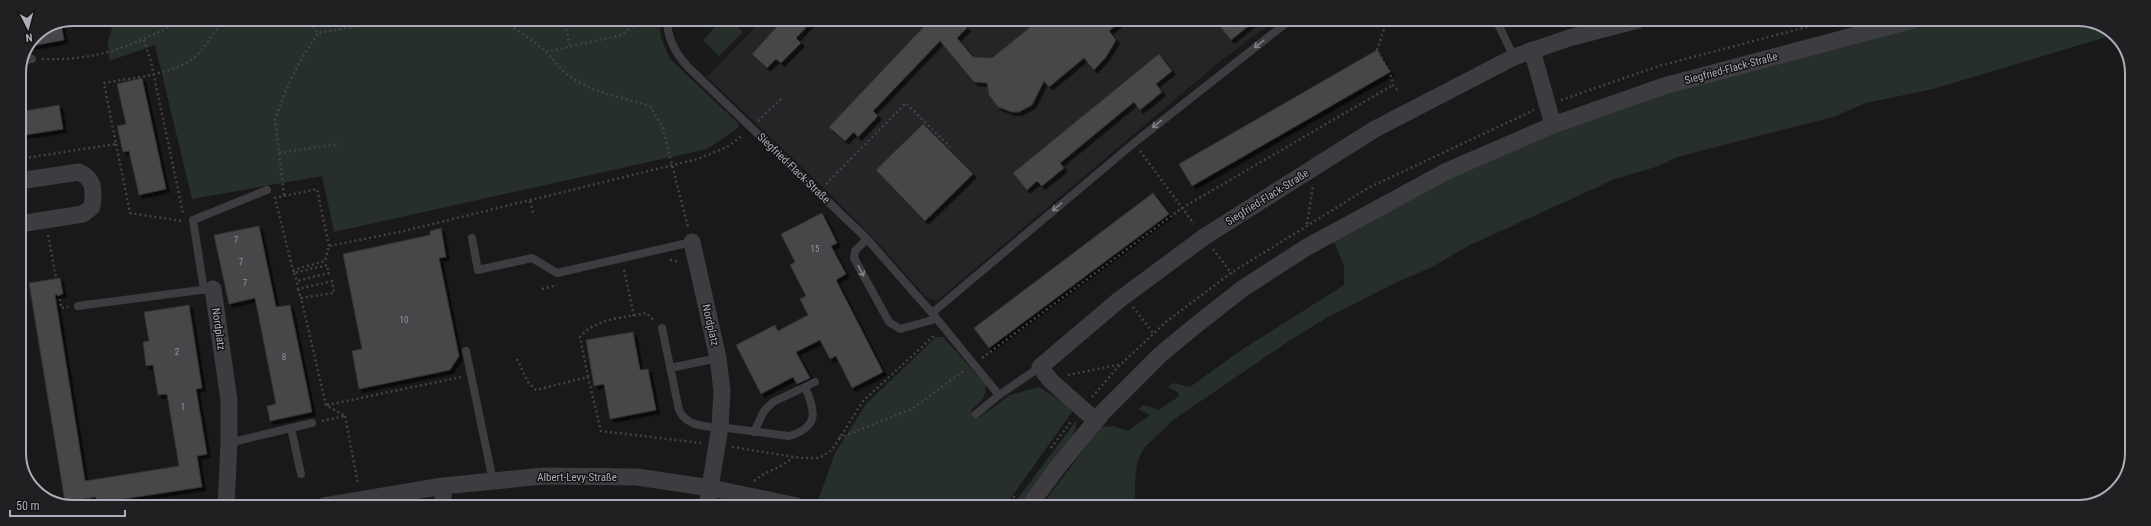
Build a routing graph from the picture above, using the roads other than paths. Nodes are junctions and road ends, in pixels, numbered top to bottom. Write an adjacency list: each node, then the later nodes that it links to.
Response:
1 (667, 26): 13 (lane, Siegfried-Flack-Straße)
2 (1282, 26): 17 (lane, one-way to 17)
3 (1499, 26): 7 (lane)
4 (1615, 26): 6 (street, Siegfried-Flack-Straße)
5 (1890, 26): 8 (street, Siegfried-Flack-Straße)
6 (1532, 50): 7 (street, Siegfried-Flack-Straße); 8 (street)
7 (1514, 57): 21 (street, Siegfried-Flack-Straße)
8 (1553, 125): 27 (street, Siegfried-Flack-Straße)
9 (26, 180): 11 (street)
10 (267, 190): 15 (lane)
11 (26, 223)
12 (472, 238): 14 (lane)
13 (867, 239): 17 (lane, Siegfried-Flack-Straße); 17 (lane, one-way to 17)
14 (692, 242): 20 (street, Nordplatz)
15 (209, 289): 16 (lane); 32 (street, Nordplatz)
16 (78, 306)
17 (934, 316): 25 (lane, Siegfried-Flack-Straße)
18 (662, 328): 22 (lane)
19 (466, 351): 34 (lane)
20 (718, 358): 22 (lane); 30 (street, Nordplatz)
21 (1040, 367): 25 (lane, Siegfried-Flack-Straße); 27 (street)
22 (670, 368): 30 (lane)
23 (815, 382): 24 (lane)
24 (805, 387): 31 (lane); 31 (lane)
25 (999, 395): 26 (lane)
26 (976, 414)
27 (1095, 420): 42 (street, Siegfried-Flack-Straße)
28 (312, 423): 29 (lane)
29 (291, 428): 32 (lane); 33 (lane)
30 (720, 428): 31 (lane); 36 (street, Nordplatz)
31 (754, 432)
32 (229, 443): 37 (street, Nordplatz)
33 (301, 474)
34 (493, 481): 35 (street, Albert-Levy-Straße); 36 (street, Albert-Levy-Straße)
35 (443, 486): 38 (street, Albert-Levy-Straße); 39 (street)
36 (711, 488): 40 (street); 41 (street, Albert-Levy-Straße)
37 (226, 500)
38 (361, 500)
39 (443, 500)
40 (708, 500)
41 (770, 500)
42 (1034, 500)

